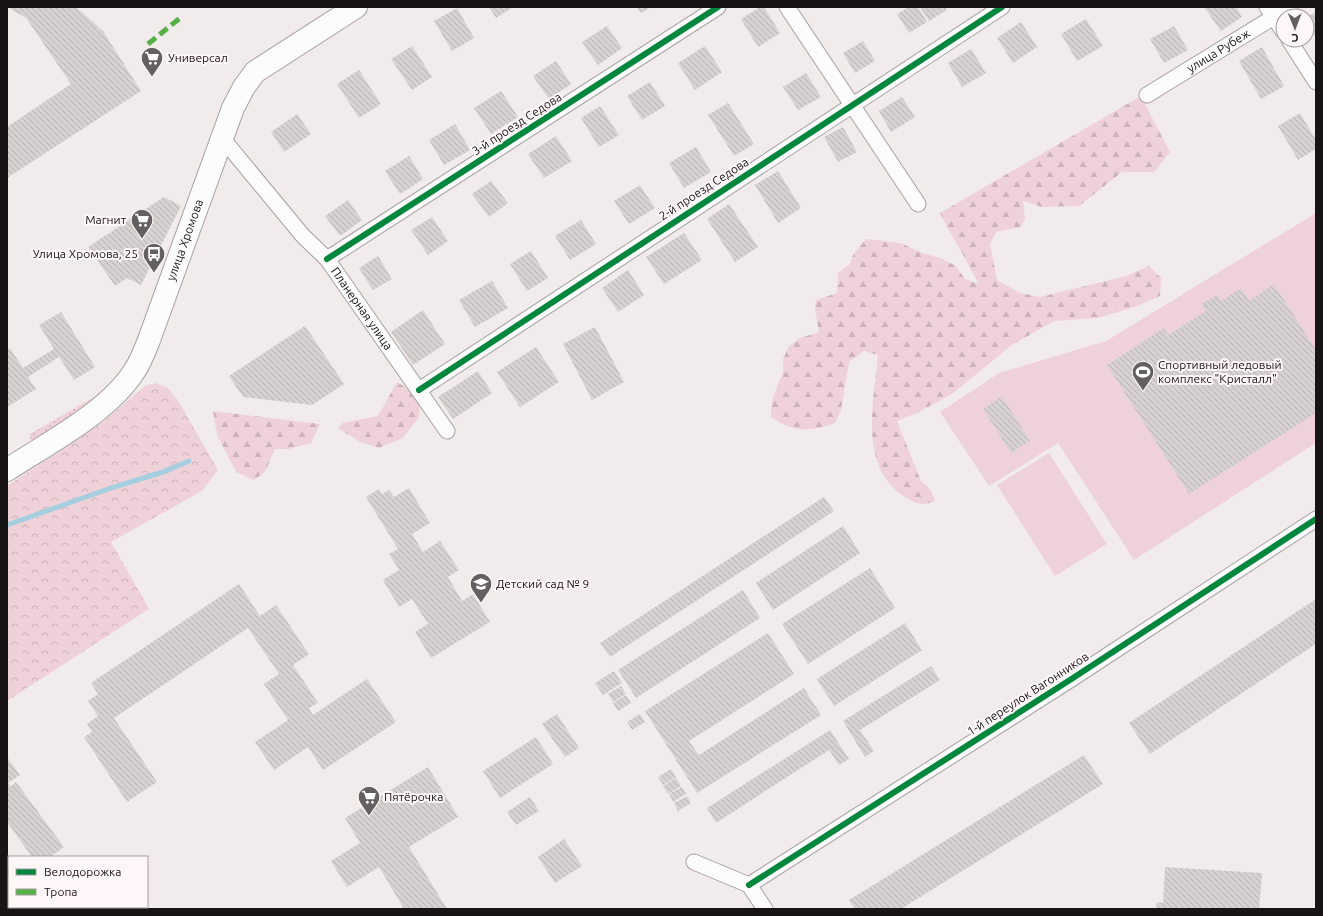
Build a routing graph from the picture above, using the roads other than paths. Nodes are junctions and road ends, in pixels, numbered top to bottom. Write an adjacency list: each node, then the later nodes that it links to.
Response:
1 (356, 7): 11 (main road, улица Хромова)
2 (718, 7): 13 (street, 3-й проезд Седова)
3 (787, 7): 10 (street)
4 (1002, 7): 10 (street, 2-й проезд Седова)
5 (1290, 7): 6 (street, улица Рубеж)
6 (1270, 12): 9 (street, улица Рубеж)
7 (1294, 48): 8 (street)
8 (1316, 82)
9 (1147, 95)
10 (852, 105): 12 (street); 14 (street, 2-й проезд Седова)
11 (222, 138): 13 (street, Планерная улица); 16 (main road, улица Хромова)
12 (918, 204)
13 (327, 259): 14 (street, Планерная улица)
14 (419, 390): 15 (street, Планерная улица)
15 (447, 431)
16 (7, 470)
17 (1316, 519): 19 (street, 1-й переулок Вагонников)
18 (694, 862): 19 (street)
19 (749, 885): 20 (street)
20 (765, 909)

